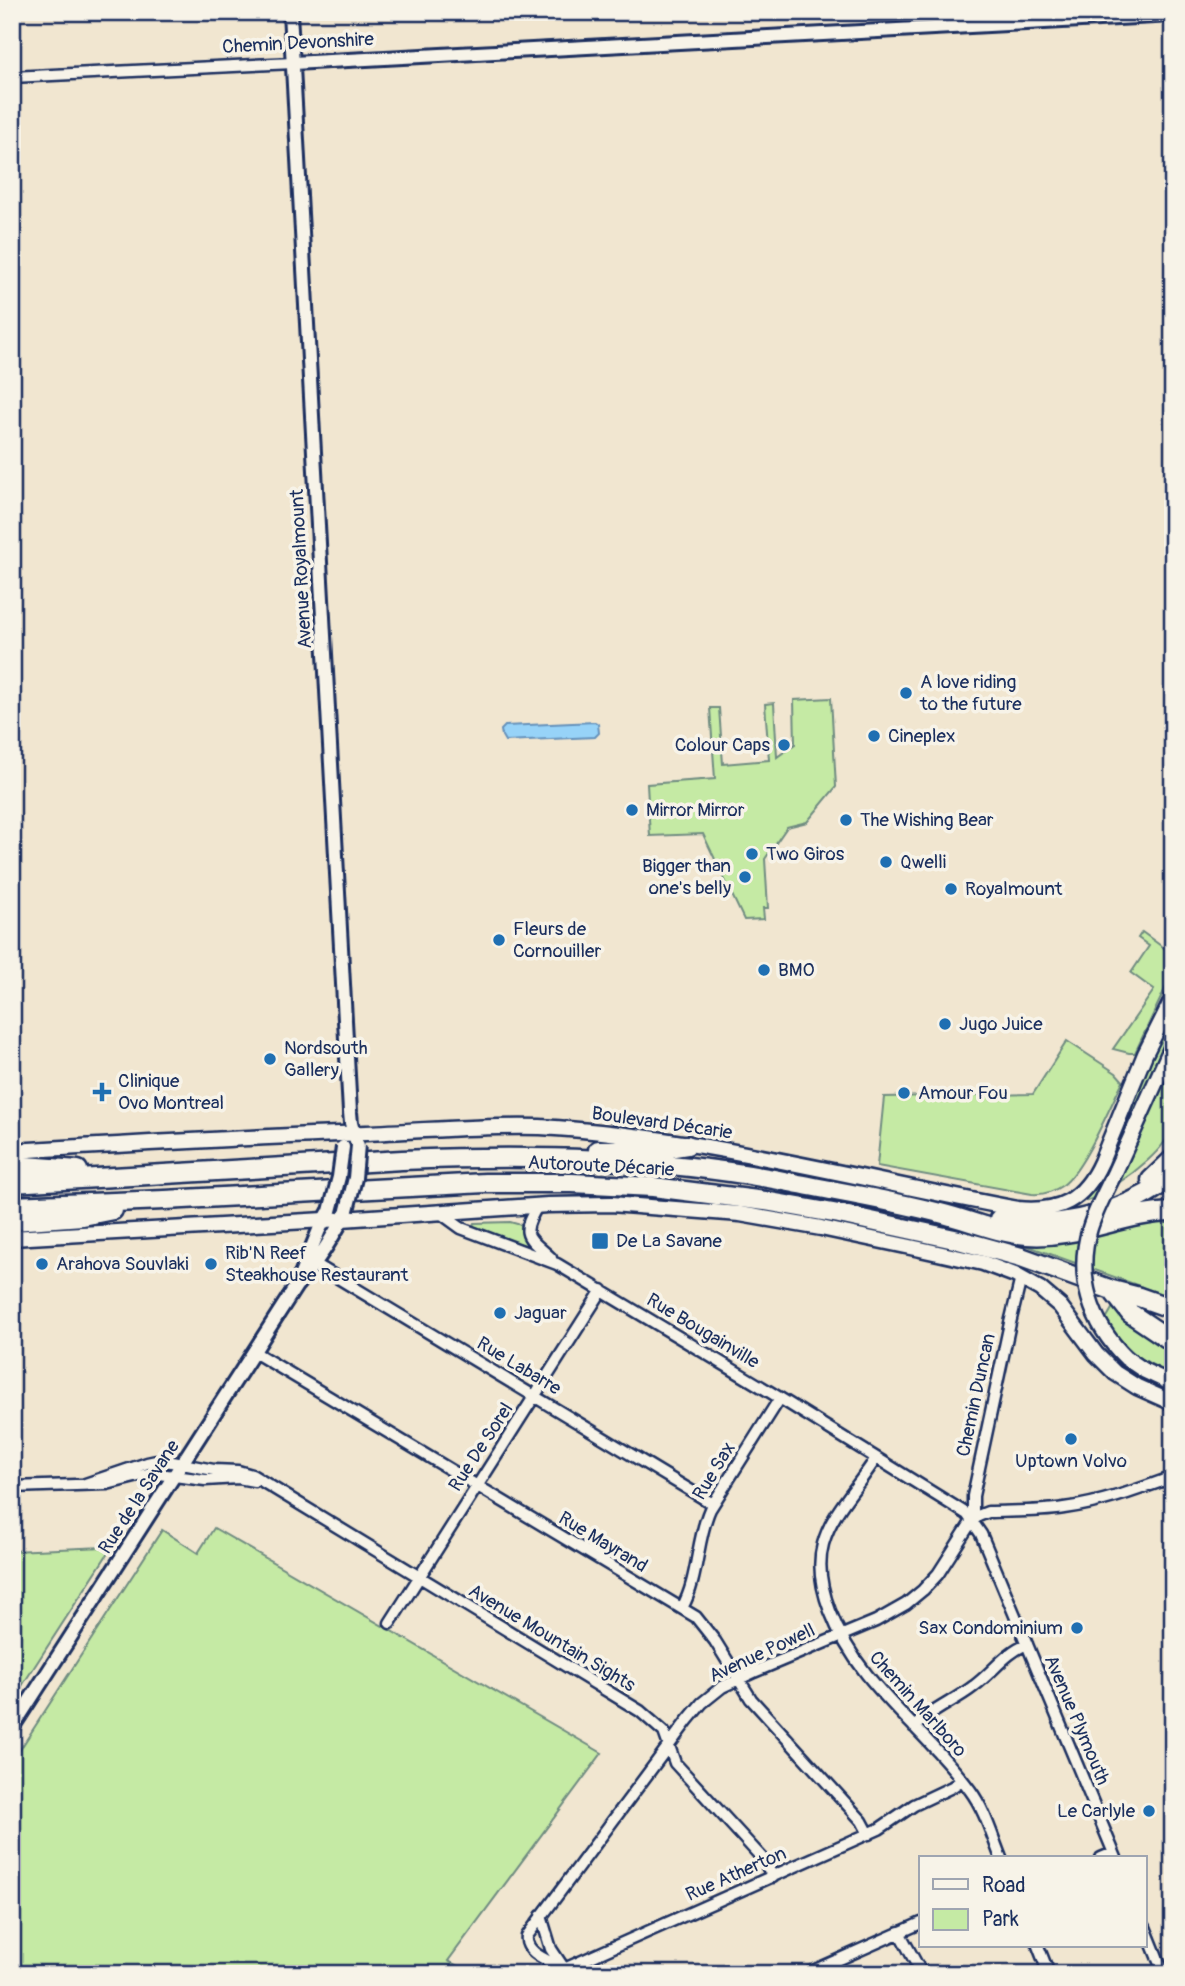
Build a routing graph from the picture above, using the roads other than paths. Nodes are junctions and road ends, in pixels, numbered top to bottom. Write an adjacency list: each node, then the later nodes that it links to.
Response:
1 (290, 12): 3 (street, Avenue Royalmount)
2 (1173, 15): 3 (street, Chemin Devonshire)
3 (293, 63): 4 (street, Chemin Devonshire); 7 (street, Avenue Royalmount)
4 (12, 77)
5 (1173, 998): 8 (main road, Boulevard Décarie)
6 (1173, 1044): 35 (main road, bridge)
7 (350, 1134): 8 (main road, Boulevard Décarie); 9 (main road, Boulevard Décarie); 23 (street, Rue de la Savane, bridge); 24 (street, Rue de la Savane, bridge)
8 (687, 1145): 10 (highway)
9 (12, 1151)
10 (572, 1159): 13 (highway, Autoroute Décarie); 22 (highway, Autoroute Décarie)
11 (1173, 1159): 19 (highway)
12 (12, 1165): 13 (highway)
13 (148, 1175): 15 (highway, Autoroute Décarie)
14 (1173, 1175): 19 (highway)
15 (12, 1183)
16 (165, 1200): 18 (highway, Autoroute Décarie); 25 (highway); 31 (highway, Autoroute Décarie)
17 (538, 1205): 20 (main road); 28 (street, Rue Bougainville); 29 (main road)
18 (12, 1206)
19 (1119, 1206): 22 (highway)
20 (439, 1212): 23 (main road); 28 (street, Rue Bougainville)
21 (1173, 1212): 22 (highway, Autoroute Décarie)
22 (940, 1213)
23 (345, 1214): 24 (main road); 27 (street, Rue de la Savane)
24 (327, 1215): 26 (main road); 27 (street, Rue de la Savane)
25 (12, 1220)
26 (12, 1238)
27 (311, 1262): 34 (street, Rue de la Savane); 36 (street, Rue Labarre)
28 (556, 1264): 30 (street, Rue Bougainville)
29 (1021, 1278): 38 (main road); 49 (street, Chemin Duncan)
30 (602, 1290): 36 (street, Rue De Sorel); 37 (street, Rue Bougainville)
31 (1112, 1290): 32 (highway, Autoroute Décarie); 33 (highway)
32 (1173, 1309)
33 (1173, 1342)
34 (254, 1352): 41 (street, Rue de la Savane); 46 (street, Rue Mayrand)
35 (1173, 1384)
36 (535, 1395): 46 (street, Rue De Sorel); 48 (street, Rue Labarre)
37 (780, 1398): 39 (street, Rue Bougainville); 48 (street, Rue Sax)
38 (1173, 1403)
39 (830, 1429): 40 (street, Avenue Plymouth)
40 (876, 1458): 49 (street, Avenue Plymouth); 53 (street, Chemin Marlboro)
41 (183, 1463): 42 (street, Rue de la Savane); 44 (street, Avenue Mountain Sights); 45 (street, Avenue Mountain Sights)
42 (176, 1475): 44 (street, Avenue Mountain Sights); 45 (street, Avenue Mountain Sights); 57 (street, Rue de la Savane)
43 (1173, 1477): 49 (street)
44 (262, 1483): 50 (street, Avenue Mountain Sights)
45 (85, 1484): 47 (street)
46 (477, 1486): 50 (street, Rue De Sorel); 51 (street, Rue Mayrand)
47 (12, 1487)
48 (713, 1504): 51 (street, Rue Sax)
49 (973, 1521): 53 (street, Avenue Powell); 54 (street, Avenue Plymouth)
50 (418, 1578): 52 (street, Rue De Sorel); 58 (street, Avenue Mountain Sights)
51 (682, 1608): 55 (street, Rue Mayrand)
52 (390, 1623)
53 (841, 1636): 55 (street, Avenue Powell); 56 (street, Chemin Marlboro)
54 (1027, 1644): 56 (street); 62 (street, Avenue Plymouth)
55 (738, 1679): 58 (street, Avenue Powell); 60 (street, Rue Mayrand)
56 (914, 1727): 59 (street, Chemin Marlboro)
57 (12, 1728)
58 (669, 1745): 63 (street, Avenue Mountain Sights); 64 (street, Avenue Powell)
59 (962, 1780): 60 (street, Rue Atherton); 61 (street, Chemin Marlboro)
60 (869, 1834): 63 (street, Rue Atherton)
61 (1000, 1856)
62 (1114, 1856)
63 (773, 1877): 69 (street, Rue Atherton)
64 (541, 1916): 69 (street); 69 (street, Avenue Powell)
65 (919, 1924): 67 (street)
66 (1146, 1929): 73 (street)
67 (899, 1932): 70 (street); 71 (street)
68 (1039, 1948): 72 (street)
69 (565, 1971)
70 (806, 1974)
71 (922, 1974)
72 (1049, 1974)
73 (1164, 1974)

